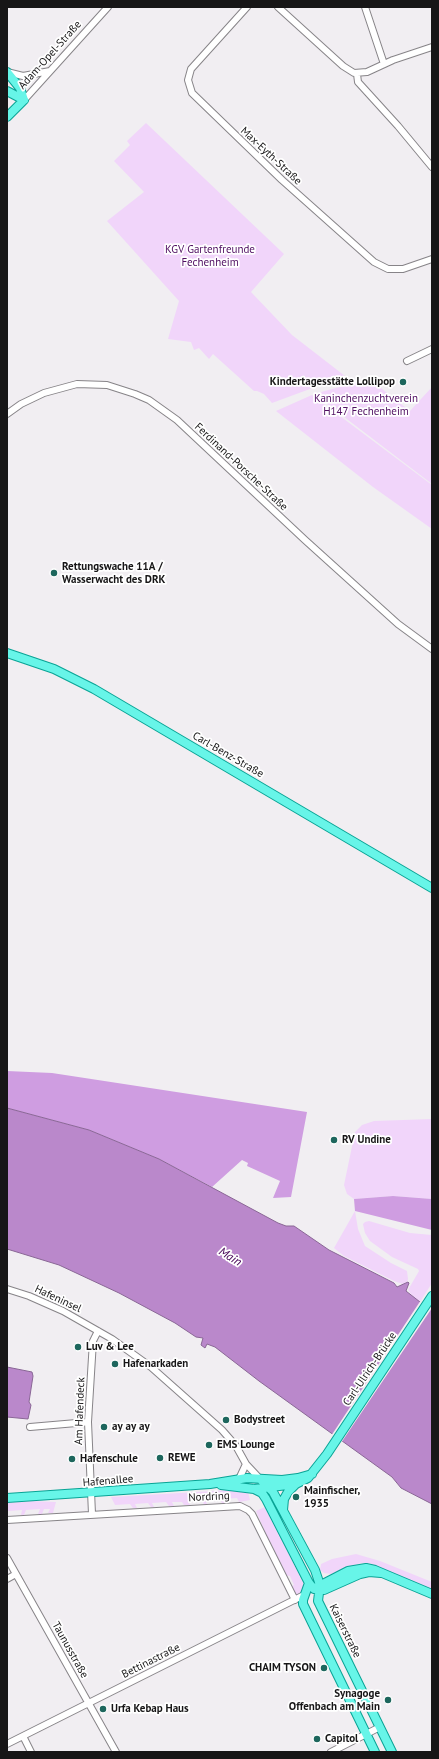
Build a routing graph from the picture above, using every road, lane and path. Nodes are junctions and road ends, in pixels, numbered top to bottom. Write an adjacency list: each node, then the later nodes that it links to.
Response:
1 (108, 7): 7 (street, Adam-Opel-Straße)
2 (247, 7): 14 (street, Max-Eyth-Straße)
3 (278, 7): 9 (street)
4 (365, 7): 6 (street)
5 (432, 47): 6 (street)
6 (384, 64): 9 (street)
7 (50, 71): 8 (street); 11 (street, Adam-Opel-Straße)
8 (7, 72): 11 (main road)
9 (357, 74): 13 (street)
10 (7, 91): 11 (main road)
11 (24, 100): 12 (main road, Adam-Opel-Straße)
12 (7, 117)
13 (432, 167)
14 (432, 259)
15 (432, 349): 16 (street)
16 (407, 361)
17 (7, 414): 18 (street, Ferdinand-Porsche-Straße)
18 (432, 649)
19 (7, 653): 20 (main road, Carl-Benz-Straße)
20 (432, 888)
21 (7, 1289): 23 (street, Hafeninsel)
22 (432, 1296): 27 (main road, Carl-Ulrich-Brücke)
23 (98, 1331): 24 (street, Am Hafendeck); 26 (street, Hafeninsel)
24 (88, 1422): 25 (street); 34 (street, Am Hafendeck)
25 (30, 1426)
26 (246, 1464): 28 (street); 29 (street, Hafeninsel)
27 (312, 1474): 31 (main road); 32 (main road)
28 (239, 1479): 29 (main road, Hafenallee); 30 (main road, Hafenallee)
29 (261, 1480): 31 (main road, Hafenallee)
30 (210, 1484): 33 (main road, Hafenallee); 34 (main road, Hafenallee)
31 (272, 1484): 32 (main road, Hafenallee); 33 (main road, Hafenallee); 36 (main road); 37 (main road, Kaiserstraße)
32 (296, 1484): 37 (main road)
33 (254, 1489): 36 (main road)
34 (91, 1493): 35 (main road, Hafenallee); 38 (street)
35 (7, 1498)
36 (266, 1498): 46 (main road)
37 (283, 1510): 41 (main road, Kaiserstraße)
38 (92, 1514): 39 (street, Nordring); 49 (street, Nordring)
39 (7, 1520)
40 (7, 1558): 43 (street, Taunusstraße)
41 (315, 1570): 44 (main road); 46 (main road, Kaiserstraße)
42 (381, 1572): 44 (main road); 46 (main road); 47 (main road)
43 (16, 1574): 45 (street); 51 (street, Taunusstraße)
44 (339, 1576): 46 (main road)
45 (7, 1579)
46 (316, 1587): 48 (main road); 50 (main road, Kaiserstraße)
47 (432, 1594)
48 (304, 1595): 49 (street, Bettinastraße); 50 (main road); 53 (main road)
49 (295, 1600): 51 (street, Bettinastraße)
50 (318, 1601): 52 (main road, Kaiserstraße)
51 (88, 1704): 54 (street, Bettinastraße); 57 (street, Taunusstraße)
52 (380, 1727): 53 (street); 60 (main road, Kaiserstraße)
53 (366, 1734): 58 (street); 59 (main road)
54 (23, 1736): 55 (street, Bettinastraße); 56 (street)
55 (7, 1744)
56 (31, 1752)
57 (116, 1752)
58 (331, 1752)
59 (375, 1752)
60 (392, 1752)

